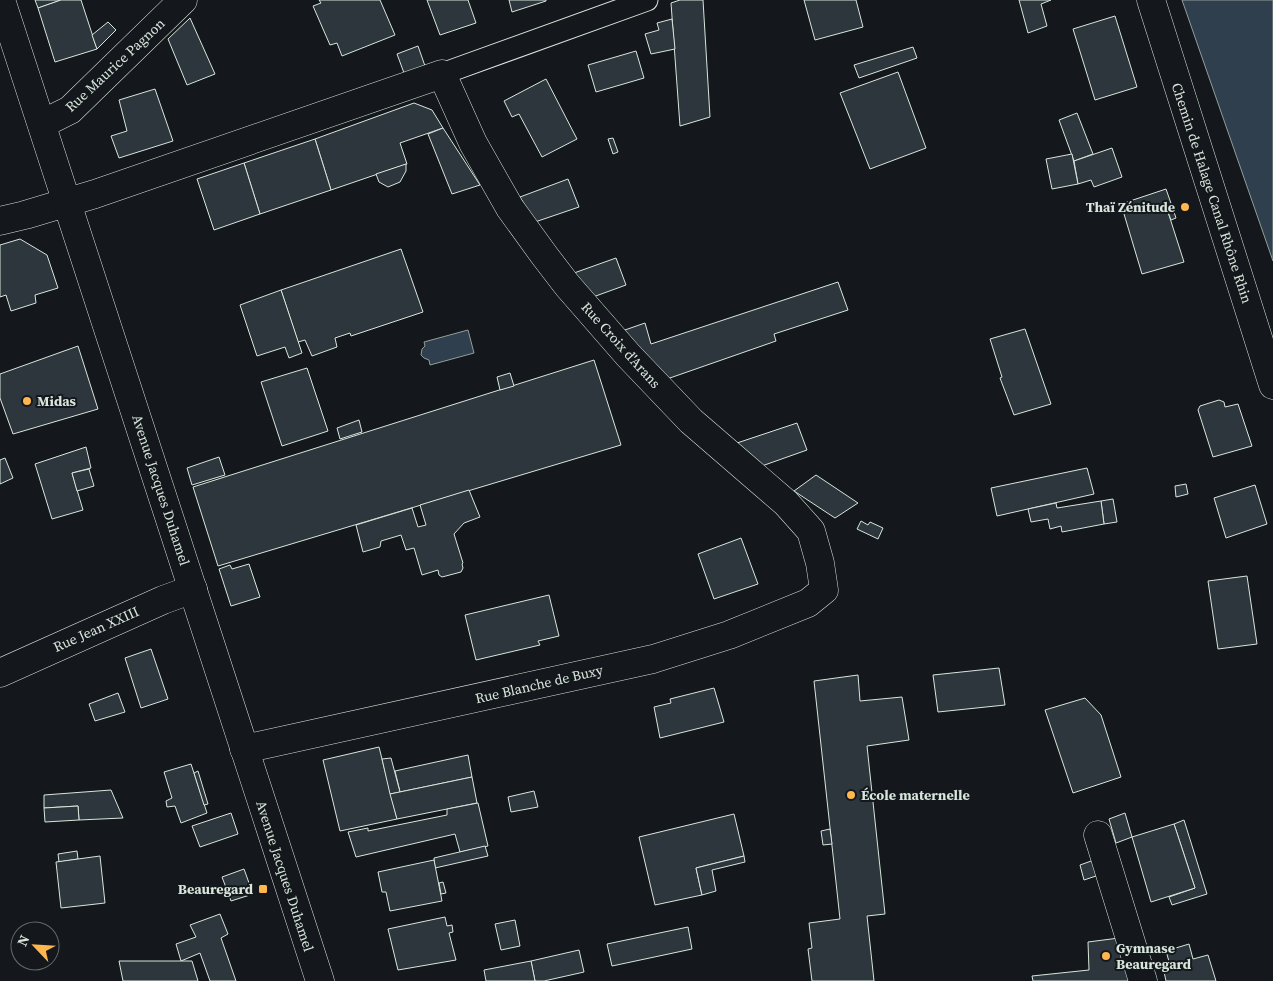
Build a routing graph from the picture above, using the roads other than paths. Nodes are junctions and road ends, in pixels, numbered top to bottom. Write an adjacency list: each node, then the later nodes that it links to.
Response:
1 (1, 0): 6 (street, Avenue Jacques Duhamel)
2 (183, 0): 6 (street, Rue Maurice Pagnon)
3 (647, 0): 5 (street)
4 (1151, 0): 9 (street, Chemin de Halage Canal Rhône Rhin)
5 (442, 74): 7 (street); 11 (street, Rue Croix d'Arans)
6 (42, 124): 7 (street, Avenue Jacques Duhamel)
7 (66, 203): 8 (street); 10 (street, Avenue Jacques Duhamel)
8 (0, 220)
9 (1273, 385)
10 (194, 589): 12 (street, Rue Jean XXIII); 13 (street, Avenue Jacques Duhamel)
11 (824, 590): 13 (street, Rue Blanche de Buxy)
12 (0, 673)
13 (244, 749): 15 (street, Avenue Jacques Duhamel)
14 (1098, 835): 16 (street)
15 (320, 981)
16 (1143, 981)

